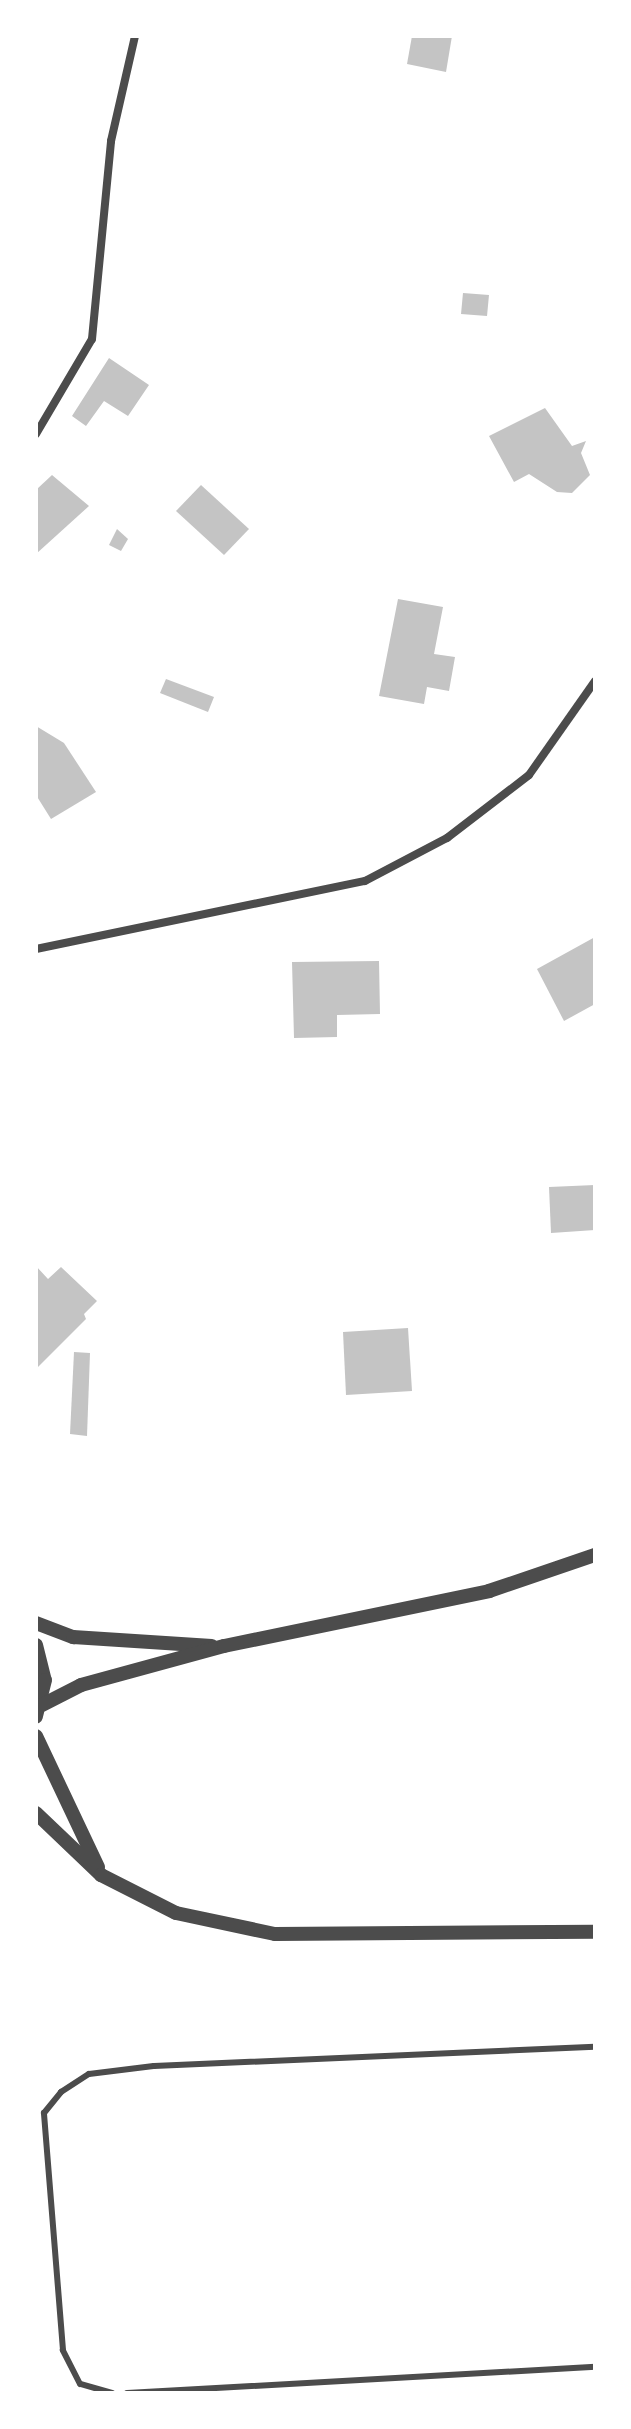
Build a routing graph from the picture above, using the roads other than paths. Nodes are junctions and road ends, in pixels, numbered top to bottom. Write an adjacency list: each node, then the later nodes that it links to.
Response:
1 (135, 36): 2 (street)
2 (36, 434)
3 (595, 681): 4 (street)
4 (36, 949)
5 (595, 1555): 8 (street)
6 (36, 1623): 8 (street)
7 (36, 1645): 9 (street)
8 (224, 1646): 9 (street)
9 (39, 1711)
10 (36, 1736): 12 (street)
11 (36, 1813): 12 (street)
12 (101, 1875): 13 (street)
13 (595, 1932)
14 (595, 2047): 16 (lane)
15 (595, 2367): 17 (lane)
16 (112, 2393)
17 (127, 2393)

